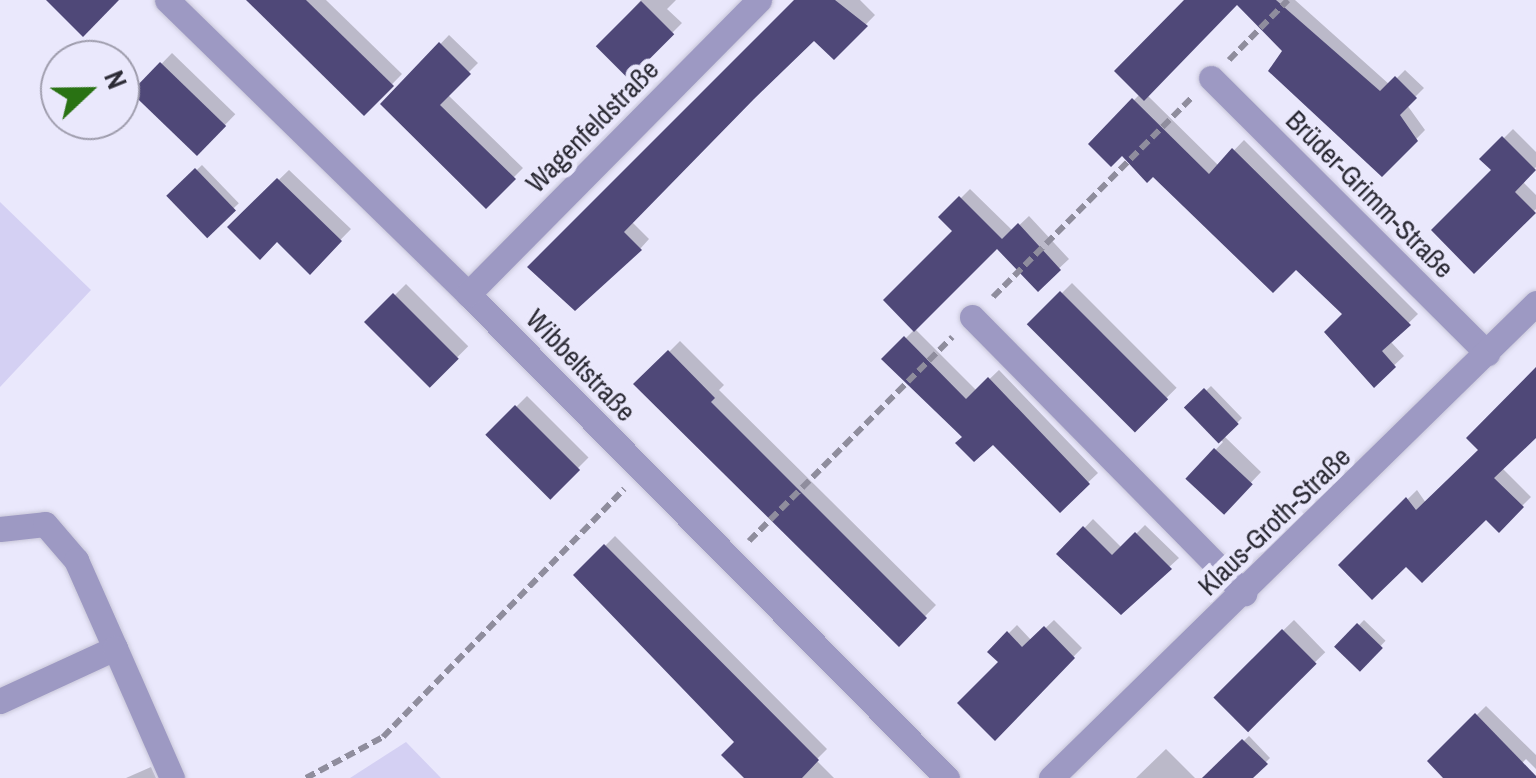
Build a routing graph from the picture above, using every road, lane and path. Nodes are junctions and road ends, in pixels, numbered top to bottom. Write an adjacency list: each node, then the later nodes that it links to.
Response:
1 (167, 0): 5 (street, Wibbeltstraße)
2 (759, 0): 5 (street, Wagenfeldstraße)
3 (1288, 0): 4 (path)
4 (1211, 78): 7 (path); 8 (street, Brüder-Grimm-Straße)
5 (468, 294): 9 (street, Wibbeltstraße)
6 (1536, 304): 8 (street, Klaus-Groth-Straße)
7 (972, 317): 11 (path); 12 (street)
8 (1487, 353): 12 (street, Klaus-Groth-Straße)
9 (642, 470): 11 (street, Wibbeltstraße); 16 (path)
10 (0, 529): 13 (street)
11 (730, 560): 17 (street, Wibbeltstraße)
12 (1244, 593): 18 (street, Klaus-Groth-Straße)
13 (115, 648): 14 (street); 15 (street)
14 (0, 700)
15 (172, 778)
16 (306, 778)
17 (947, 778)
18 (1051, 778)

